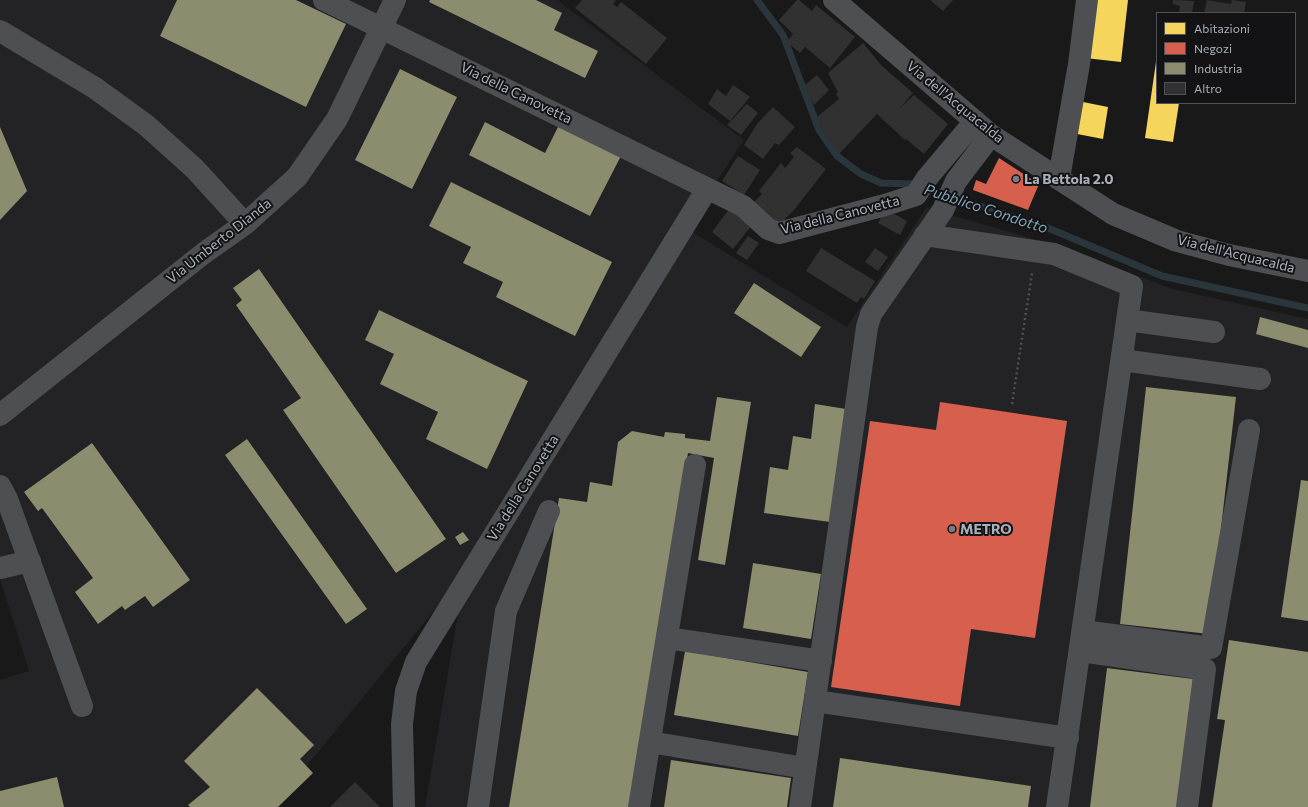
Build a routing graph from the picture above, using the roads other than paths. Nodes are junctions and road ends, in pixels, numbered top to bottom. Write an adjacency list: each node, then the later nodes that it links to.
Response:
1 (324, 0): 5 (street, Via della Canovetta)
2 (395, 0): 5 (street, Via Umberto Dianda)
3 (834, 0): 7 (street, Via dell'Acquacalda)
4 (1087, 0): 9 (street)
5 (381, 27): 10 (street, Via della Canovetta); 11 (street, Via Umberto Dianda)
6 (0, 31): 11 (street)
7 (975, 121): 8 (street, Via dell'Acquacalda); 10 (street, Via della Canovetta)
8 (991, 135): 9 (street, Via dell'Acquacalda); 12 (street)
9 (1059, 178): 13 (street, Via dell'Acquacalda)
10 (707, 189): 33 (street, Via della Canovetta)
11 (245, 224): 18 (street, Via Umberto Dianda)
12 (925, 235): 14 (street); 27 (street)
13 (1308, 271)
14 (1128, 320): 15 (street); 16 (street)
15 (1214, 332)
16 (1122, 360): 17 (street); 26 (street)
17 (1260, 379)
18 (0, 415)
19 (1249, 430): 26 (street)
20 (695, 465): 25 (street)
21 (0, 486): 23 (street)
22 (549, 512): 34 (street)
23 (30, 561): 24 (street); 29 (street)
24 (0, 568)
25 (667, 638): 27 (street); 31 (street)
26 (1082, 641): 30 (street); 38 (street)
27 (821, 662): 28 (street)
28 (815, 702): 30 (street); 32 (street)
29 (82, 706)
30 (1068, 738): 37 (street)
31 (650, 742): 32 (street); 35 (street)
32 (805, 768): 36 (street)
33 (404, 807)
34 (478, 807)
35 (639, 807)
36 (800, 807)
37 (1057, 807)
38 (1187, 807)

